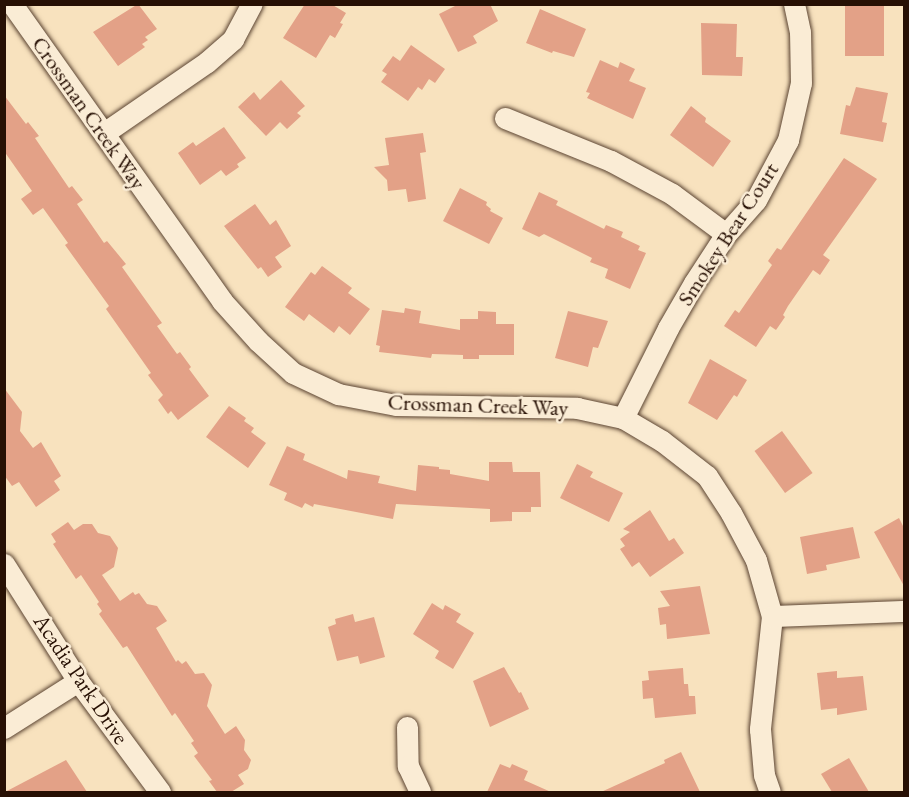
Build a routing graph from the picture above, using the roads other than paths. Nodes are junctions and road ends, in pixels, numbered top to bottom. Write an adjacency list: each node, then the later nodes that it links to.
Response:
1 (12, 4): 5 (street, Crossman Creek Way)
2 (252, 4): 5 (street)
3 (794, 4): 6 (street, Smokey Bear Court)
4 (505, 118): 6 (street)
5 (104, 133): 7 (street, Crossman Creek Way)
6 (726, 234): 7 (street, Smokey Bear Court)
7 (623, 418): 10 (street, Crossman Creek Way)
8 (4, 564): 11 (street, Acadia Park Drive)
9 (904, 611): 10 (street)
10 (772, 616): 16 (street, Crossman Creek Way)
11 (78, 681): 13 (street); 14 (street, Acadia Park Drive)
12 (407, 727): 15 (street)
13 (4, 728)
14 (160, 792)
15 (420, 792)
16 (770, 792)

